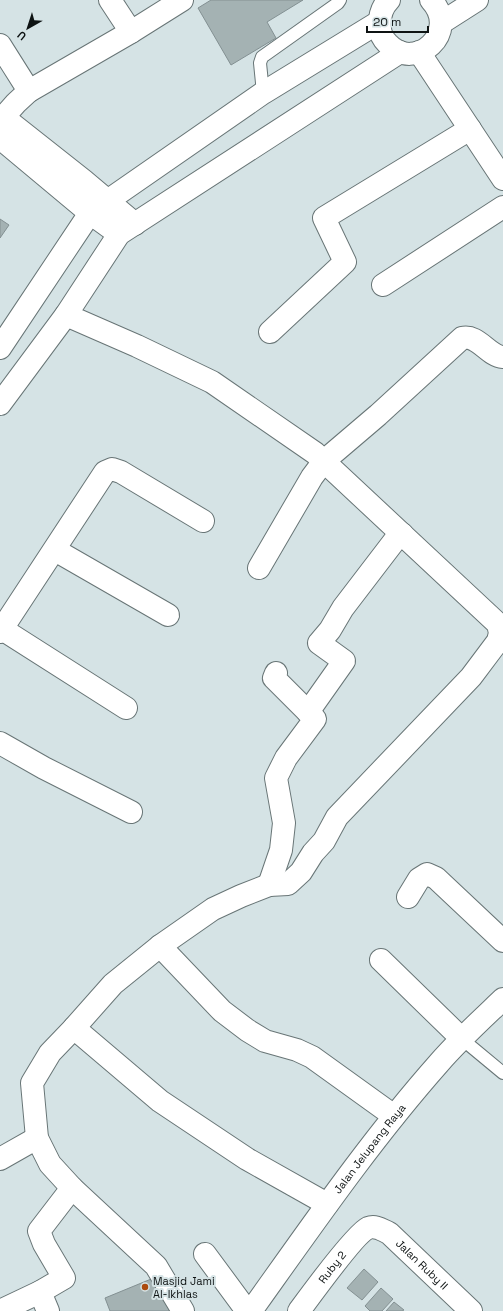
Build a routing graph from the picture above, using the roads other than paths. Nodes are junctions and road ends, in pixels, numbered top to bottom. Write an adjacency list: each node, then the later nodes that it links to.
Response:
1 (110, 0): 9 (street)
2 (182, 0): 9 (street)
3 (340, 0): 13 (lane)
4 (389, 0): 7 (street)
5 (431, 0): 8 (street)
6 (477, 0): 8 (street)
7 (379, 22): 11 (street); 13 (street)
8 (441, 24): 11 (street)
9 (131, 32): 12 (street)
10 (0, 45): 12 (street)
11 (409, 52): 15 (street); 20 (street)
12 (29, 91): 14 (street)
13 (263, 93): 18 (street)
14 (2, 119): 18 (street)
15 (470, 129): 17 (street); 23 (street)
16 (0, 138): 18 (street)
17 (503, 179)
18 (99, 207): 20 (street); 24 (street)
19 (503, 207): 21 (street)
20 (127, 229): 22 (street)
21 (383, 285)
22 (66, 315): 26 (street); 27 (street)
23 (270, 332)
24 (0, 348)
25 (503, 357): 27 (street)
26 (0, 404)
27 (324, 461): 29 (street); 31 (street)
28 (203, 522): 30 (street)
29 (402, 534): 34 (street); 37 (street)
30 (55, 550): 32 (street); 33 (street)
31 (259, 568)
32 (168, 615)
33 (1, 631): 36 (street)
34 (501, 632): 40 (street)
35 (276, 673): 37 (street)
36 (126, 708)
37 (308, 712): 40 (street)
38 (0, 743): 39 (street)
39 (131, 812)
40 (269, 885): 43 (street)
41 (408, 897): 42 (street)
42 (503, 941)
43 (160, 946): 46 (street); 49 (street)
44 (381, 960): 47 (street)
45 (503, 999): 47 (street, Jalan Jelupang Raya)
46 (74, 1028): 50 (street); 53 (street)
47 (462, 1039): 48 (lane); 49 (street, Jalan Jelupang Raya)
48 (503, 1073)
49 (394, 1116): 53 (street, Jalan Jelupang Raya)
50 (37, 1138): 51 (street); 52 (street)
51 (0, 1159)
52 (72, 1188): 56 (street); 59 (street)
53 (328, 1204): 57 (street, Jalan Jelupang Raya)
54 (369, 1228): 60 (street, Ruby 2); 61 (street, Jalan Ruby II)
55 (205, 1254): 57 (street)
56 (44, 1302): 58 (street)
57 (241, 1309)
58 (0, 1311)
59 (183, 1311)
60 (299, 1311)
61 (471, 1311)

